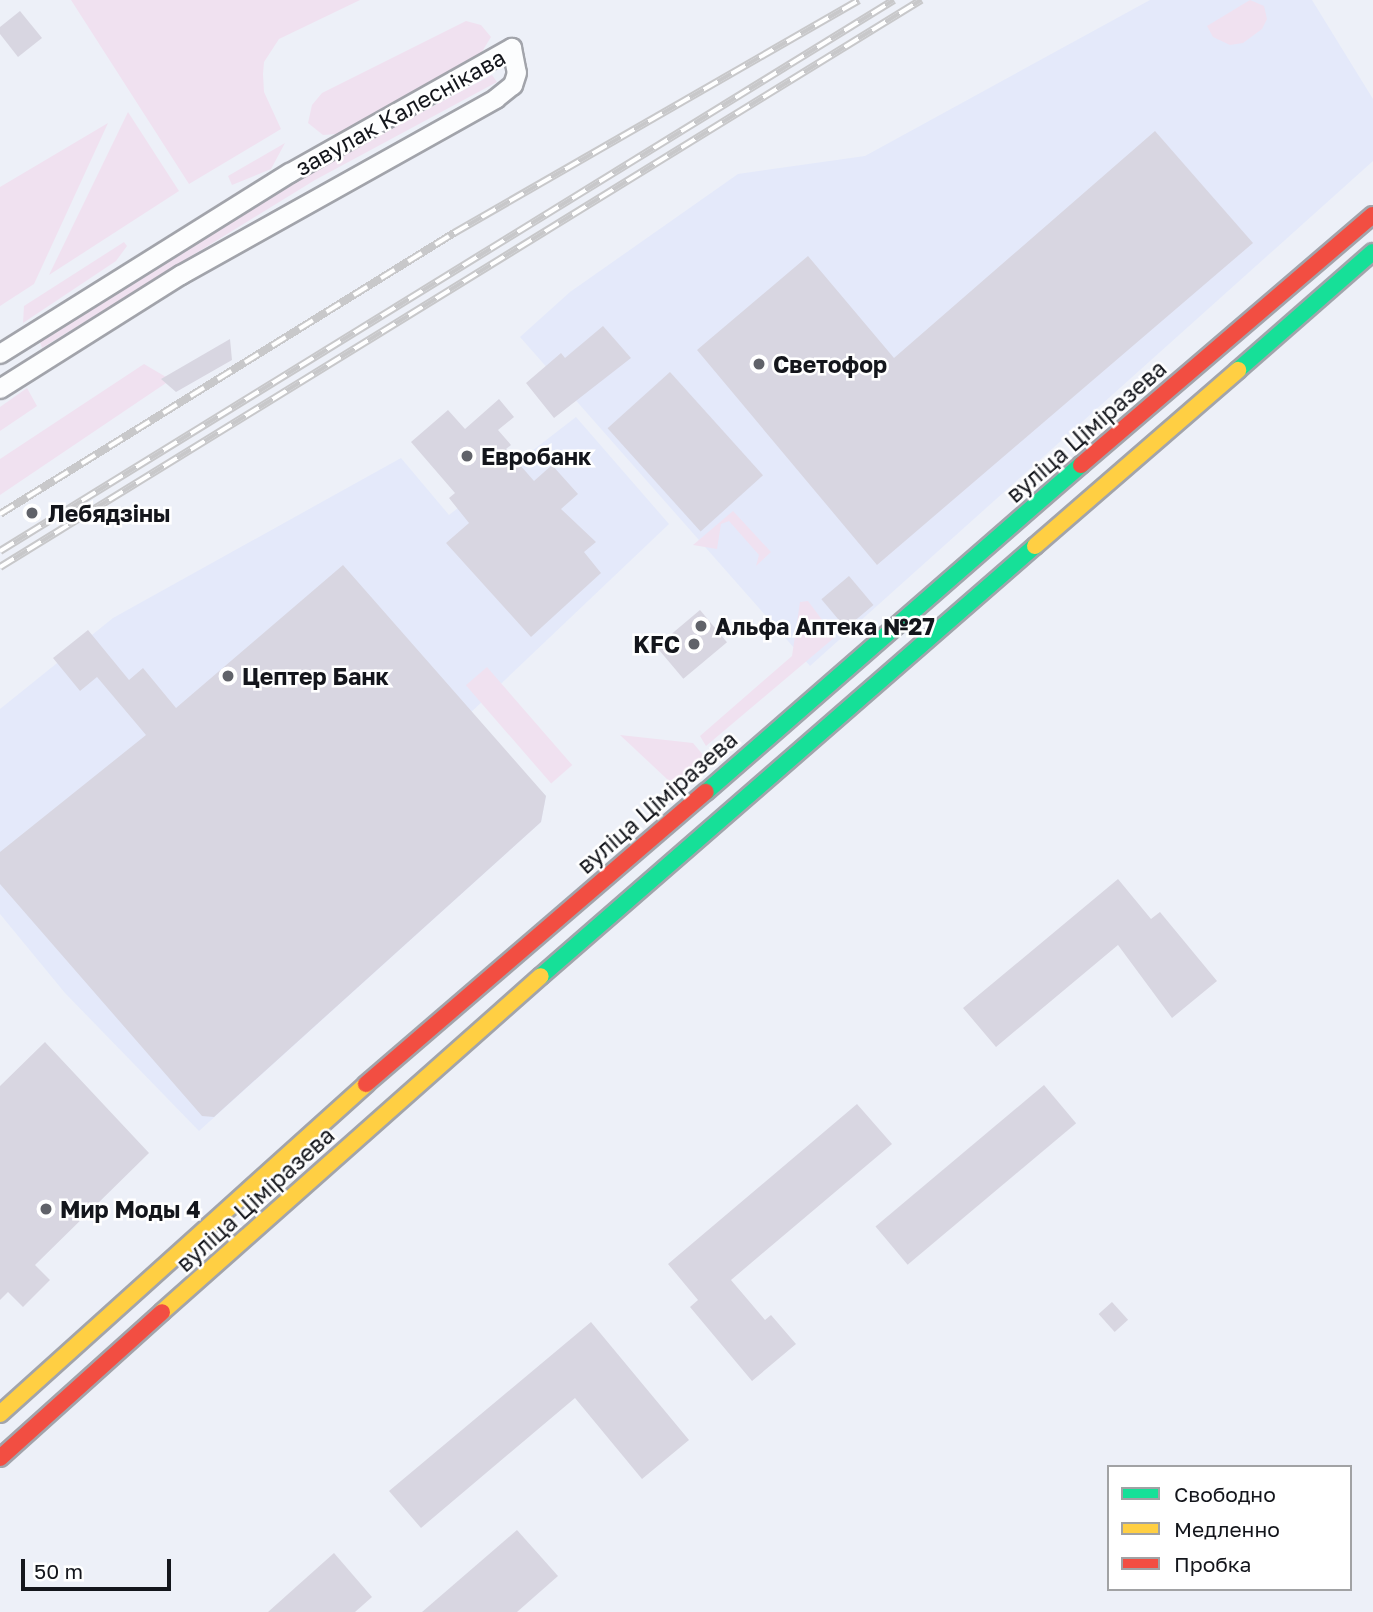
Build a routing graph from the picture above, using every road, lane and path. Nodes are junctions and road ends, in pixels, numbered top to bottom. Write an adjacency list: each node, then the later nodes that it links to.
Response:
1 (1373, 215): 5 (main road, вуліца Ціміразева)
2 (1373, 252): 6 (main road, вуліца Ціміразева)
3 (0, 354): 4 (street, завулак Калеснікава)
4 (0, 388)
5 (0, 1414)
6 (0, 1458)

